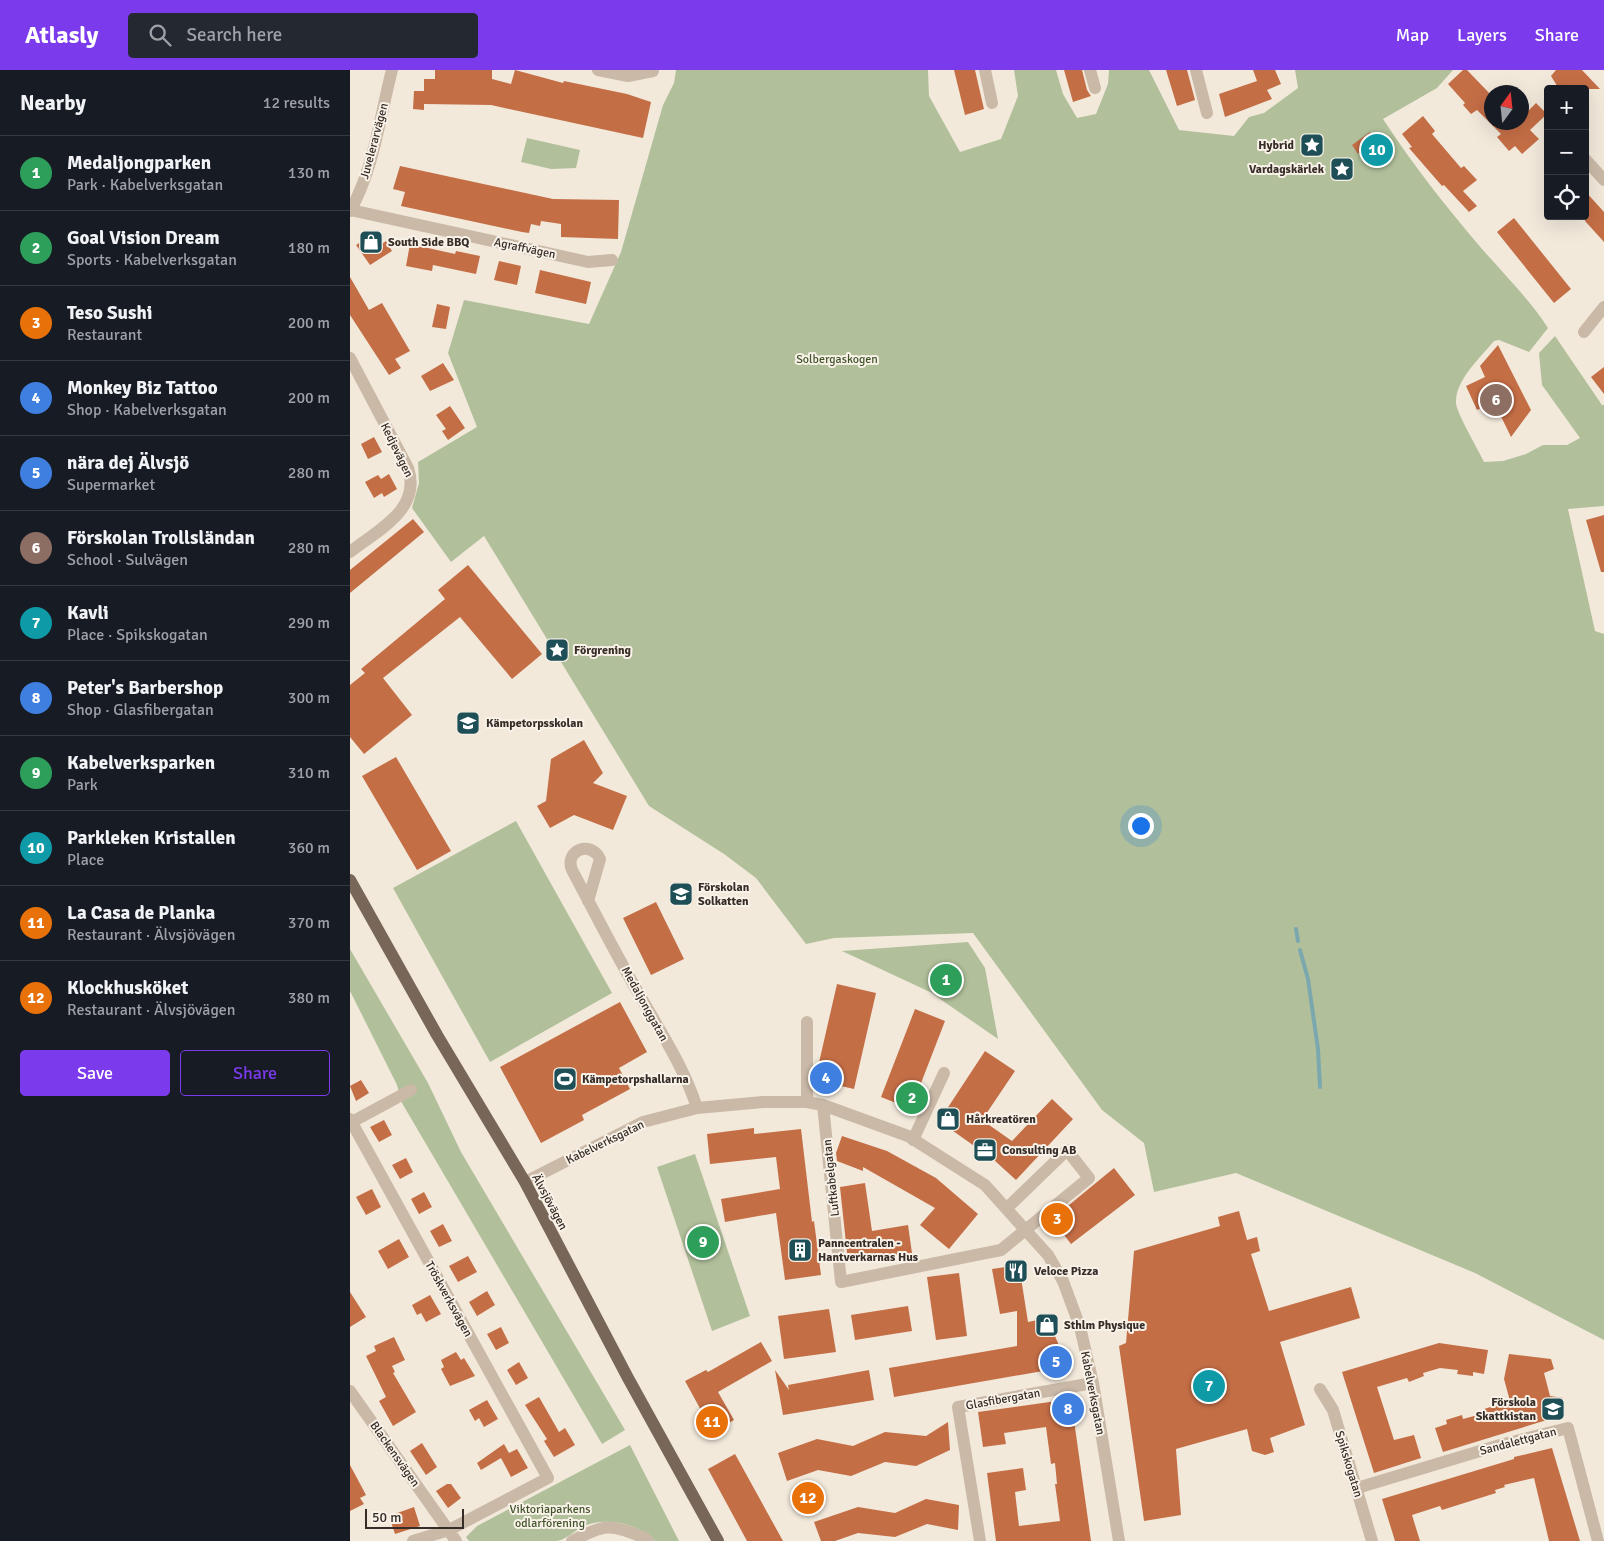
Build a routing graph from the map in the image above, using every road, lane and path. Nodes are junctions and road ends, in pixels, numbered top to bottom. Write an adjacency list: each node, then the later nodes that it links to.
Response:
1 (392, 70): 12 (street, Juvelerarvägen)
2 (598, 70): 6 (street)
3 (985, 70): 8 (street)
4 (1090, 70): 7 (street)
5 (1196, 70): 9 (street)
6 (654, 71)
7 (1095, 88)
8 (992, 103)
9 (1207, 113)
10 (1589, 163): 11 (street)
11 (1604, 180)
12 (350, 210): 13 (street, Agraffvägen)
13 (612, 260)
14 (1604, 307): 15 (street)
15 (1584, 332)
16 (350, 358): 17 (street, Kedjevägen)
17 (350, 552)
18 (350, 880): 28 (main road, Älvsjövägen)
19 (588, 901): 25 (street, Medaljonggatan)
20 (807, 1022): 23 (street)
21 (944, 1073): 27 (street)
22 (411, 1090): 26 (street)
23 (807, 1102): 24 (street, Kabelverksgatan); 25 (street, Kabelverksgatan)
24 (823, 1105): 27 (street, Kabelverksgatan); 30 (street, Luftkabelgatan)
25 (697, 1108): 28 (street, Kabelverksgatan)
26 (351, 1121): 35 (street, Tröskverksvägen)
27 (913, 1140): 29 (street, Kabelverksgatan)
28 (525, 1182): 40 (main road, Älvsjövägen)
29 (1007, 1208): 30 (street, Kabelverksgatan); 30 (street)
30 (1027, 1229): 31 (street, Kabelverksgatan)
31 (1093, 1383): 41 (street, Glasfibergatan); 42 (street, Kabelverksgatan)
32 (1320, 1389): 34 (street, Spikskogatan)
33 (350, 1391): 35 (street, Blackensvägen)
34 (1357, 1488): 43 (street, Spikskogatan); 44 (street, Sandalettgatan)
35 (449, 1530): 36 (street); 37 (street, Blackensvägen)
36 (413, 1541)
37 (456, 1541)
38 (574, 1541): 39 (street)
39 (648, 1541)
40 (718, 1541)
41 (980, 1541)
42 (1119, 1541)
43 (1372, 1541)
44 (1598, 1541)

